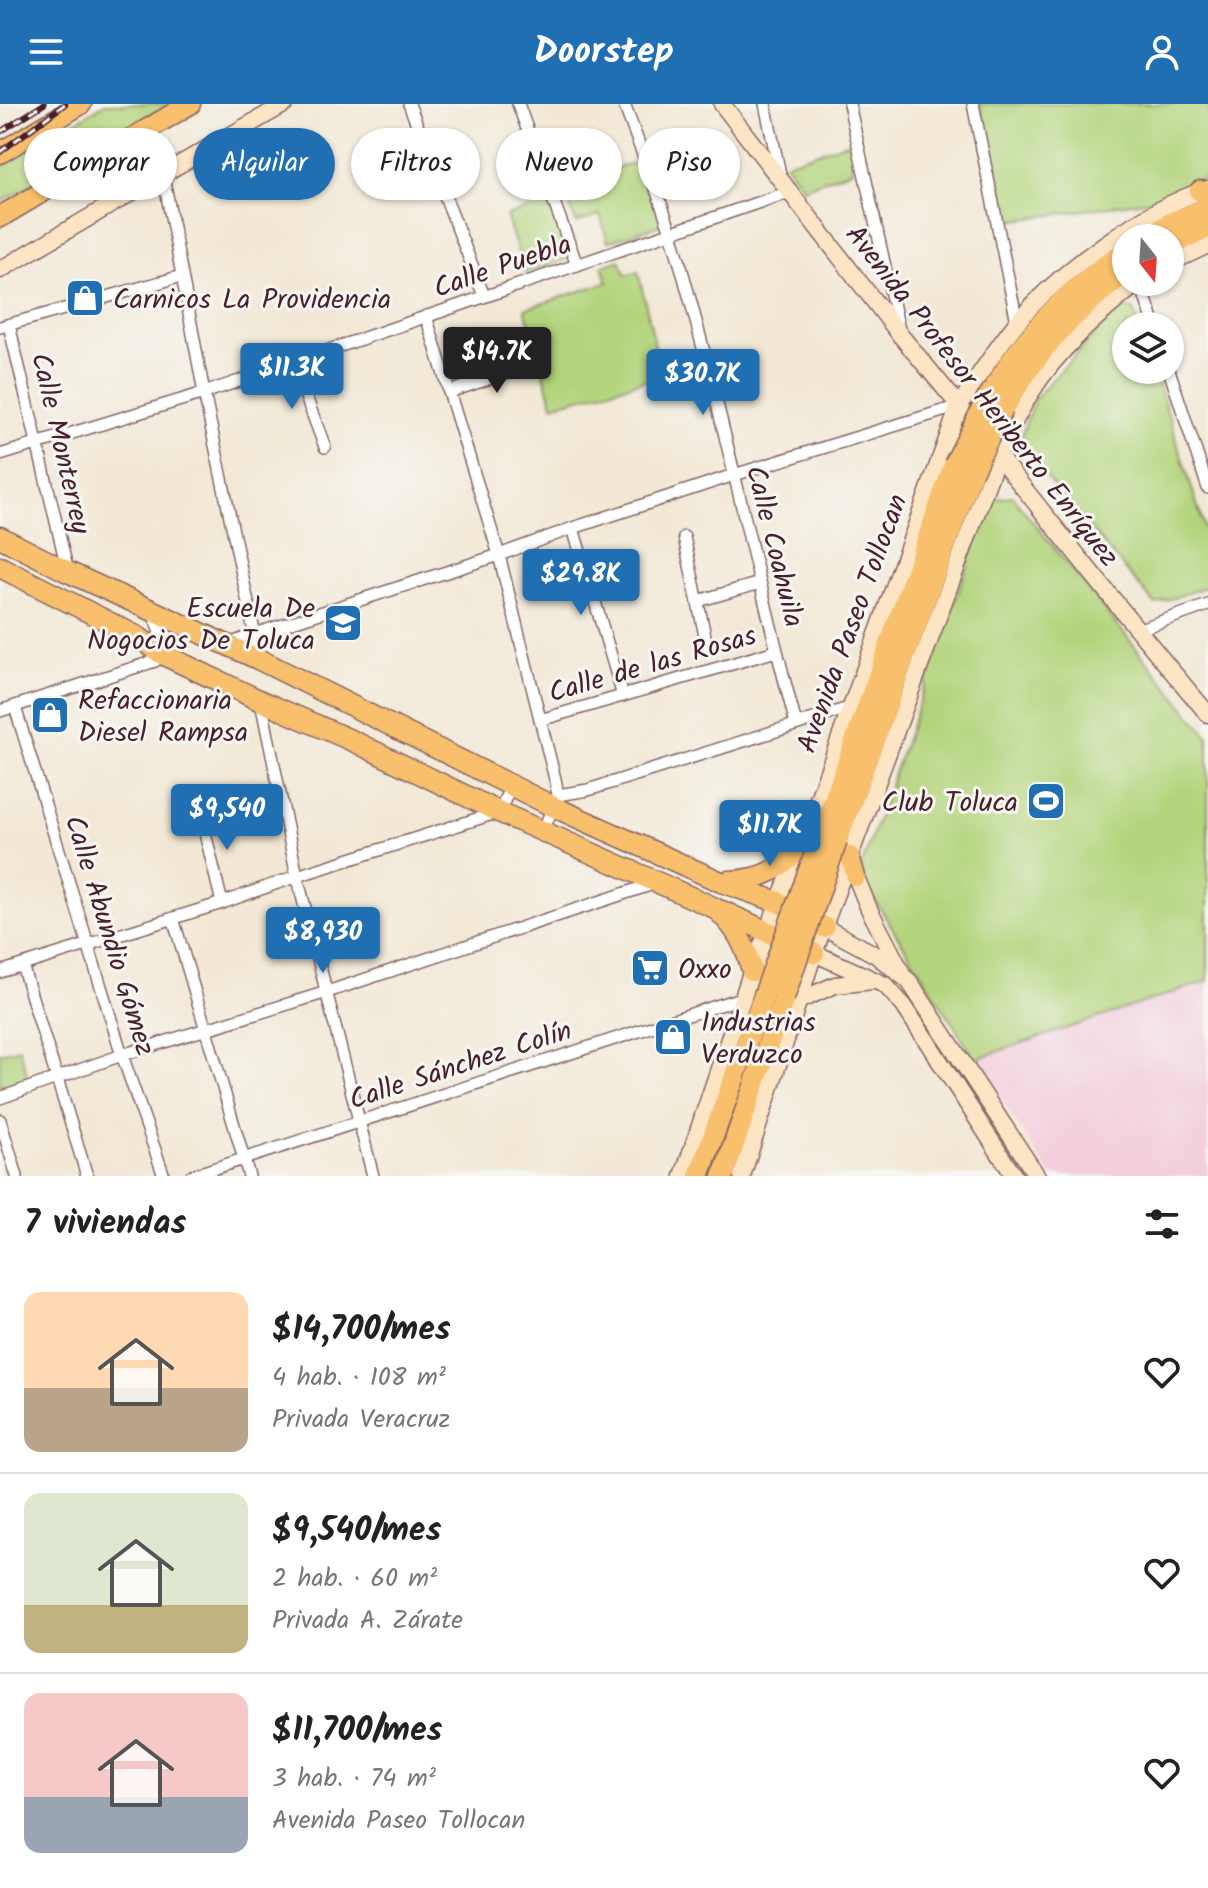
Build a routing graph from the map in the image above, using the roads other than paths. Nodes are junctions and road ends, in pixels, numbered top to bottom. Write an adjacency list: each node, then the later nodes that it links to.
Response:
1 (81, 104): 11 (highway)
2 (190, 104): 17 (highway)
3 (285, 104): 12 (main road)
4 (409, 104): 29 (street)
5 (518, 104): 25 (street)
6 (624, 104): 20 (street, Calle Coahuila)
7 (722, 104): 13 (main road, Avenida Profesor Heriberto Enríquez)
8 (765, 104): 13 (street)
9 (849, 104): 34 (street)
10 (973, 104): 32 (street)
11 (0, 153)
12 (177, 166)
13 (785, 186): 20 (street, Calle Puebla); 34 (main road, Avenida Profesor Heriberto Enríquez)
14 (1202, 195): 18 (highway, Avenida Paseo Tollocan); 32 (main road, Avenida Paseo Tollocan)
15 (119, 200): 26 (main road)
16 (168, 200): 27 (street)
17 (0, 217)
18 (1169, 224)
19 (1208, 228): 21 (highway)
20 (671, 233): 25 (street, Calle Puebla); 46 (street, Calle Coahuila)
21 (1184, 238)
22 (1208, 245): 23 (main road)
23 (1184, 256)
24 (1112, 260): 40 (highway, Avenida Paseo Tollocan)
25 (577, 265): 29 (street, Calle Puebla)
26 (0, 270)
27 (182, 276): 33 (street); 39 (street)
28 (1112, 283): 40 (highway, Avenida Paseo Tollocan)
29 (484, 296): 31 (street, Calle Puebla)
30 (1122, 296): 45 (main road, Avenida Paseo Tollocan)
31 (426, 316): 35 (street, Calle Puebla); 38 (street)
32 (1017, 322): 41 (main road, Avenida Paseo Tollocan)
33 (5, 326): 42 (street, Calle Monterrey)
34 (901, 336): 41 (main road, Avenida Profesor Heriberto Enríquez)
35 (293, 363): 39 (street, Calle Puebla); 43 (street)
36 (533, 364): 38 (street)
37 (1174, 384): 47 (street)
38 (449, 392): 51 (street)
39 (204, 393): 42 (street, Calle Puebla); 59 (street)
40 (995, 404): 78 (highway, Avenida Paseo Tollocan, bridge)
41 (959, 406): 45 (main road, Avenida Profesor Heriberto Enríquez); 46 (street); 68 (main road, Avenida Paseo Tollocan)
42 (37, 444): 44 (street, Calle Puebla); 53 (street, Calle Monterrey)
43 (325, 447)
44 (0, 455)
45 (998, 455): 58 (main road, Avenida Profesor Heriberto Enríquez); 78 (main road, Avenida Paseo Tollocan)
46 (734, 475): 48 (street); 54 (street, Calle Coahuila)
47 (1208, 488)
48 (573, 528): 51 (street); 65 (street)
49 (0, 537): 53 (highway)
50 (684, 537): 55 (street)
51 (499, 555): 59 (street); 71 (street)
52 (0, 567): 63 (highway)
53 (68, 572): 57 (highway)
54 (760, 583): 55 (street); 62 (street, Calle Coahuila)
55 (698, 601): 61 (street)
56 (1208, 605): 58 (street)
57 (153, 610): 60 (highway); 63 (street)
58 (1137, 630): 70 (main road, Avenida Profesor Heriberto Enríquez)
59 (255, 634): 60 (street); 64 (street)
60 (227, 645): 64 (highway)
61 (708, 650)
62 (776, 651): 65 (street, Calle de las Rosas); 72 (street, Calle Coahuila)
63 (162, 654): 66 (highway); 67 (street)
64 (260, 660): 73 (highway)
65 (623, 696): 71 (street, Calle de las Rosas)
66 (261, 701): 76 (highway); 80 (street)
67 (15, 707): 69 (street); 90 (street, Calle Abundio Gómez)
68 (852, 707): 72 (street); 79 (main road, Avenida Paseo Tollocan)
69 (0, 711)
70 (1208, 714)
71 (540, 720): 74 (street)
72 (796, 724): 74 (street)
73 (511, 786): 74 (highway); 76 (street)
74 (556, 801): 77 (street); 82 (highway)
75 (199, 808): 85 (street)
76 (499, 812): 77 (highway); 80 (street)
77 (543, 831): 83 (highway)
78 (836, 843): 81 (main road); 98 (highway, Avenida Paseo Tollocan, bridge)
79 (796, 857): 81 (main road); 82 (highway); 84 (main road, Avenida Paseo Tollocan)
80 (297, 876): 85 (street); 97 (street)
81 (849, 876): 88 (main road, Avenida Paseo Tollocan); 95 (main road)
82 (721, 882): 84 (highway)
83 (657, 883): 86 (highway); 97 (street)
84 (778, 902): 88 (highway); 89 (main road, Avenida Paseo Tollocan)
85 (222, 903): 87 (street)
86 (715, 908): 89 (highway); 94 (highway)
87 (173, 918): 90 (street); 99 (street)
88 (824, 927): 91 (main road, Avenida Paseo Tollocan); 95 (main road)
89 (766, 932): 91 (highway); 94 (main road, Avenida Paseo Tollocan)
90 (88, 946): 92 (street); 100 (street, Calle Abundio Gómez)
91 (814, 953): 96 (main road); 98 (main road, Avenida Paseo Tollocan)
92 (22, 965): 93 (street); 101 (street)
93 (0, 972)
94 (750, 975): 98 (main road, Avenida Paseo Tollocan); 98 (main road)
95 (904, 976): 117 (main road)
96 (877, 981): 98 (main road); 116 (main road)
97 (327, 992): 99 (street); 104 (street)
98 (777, 1000): 104 (street, Calle Sánchez Colín); 112 (main road, Avenida Paseo Tollocan); 113 (highway, Avenida Paseo Tollocan); 114 (highway, Avenida Paseo Tollocan); 115 (main road, Avenida Paseo Tollocan)
99 (205, 1028): 100 (street); 105 (street)
100 (122, 1055): 101 (street); 108 (street, Calle Abundio Gómez)
101 (56, 1079): 102 (street); 107 (street)
102 (0, 1098)
103 (0, 1120): 106 (street)
104 (359, 1122): 105 (street, Calle Sánchez Colín); 111 (street)
105 (244, 1159): 109 (street, Calle Sánchez Colín); 110 (street)
106 (17, 1176)
107 (87, 1176)
108 (164, 1176)
109 (191, 1176)
110 (249, 1176)
111 (373, 1176)
112 (683, 1176)
113 (699, 1176)
114 (723, 1176)
115 (742, 1176)
116 (1014, 1176)
117 (1037, 1176)

